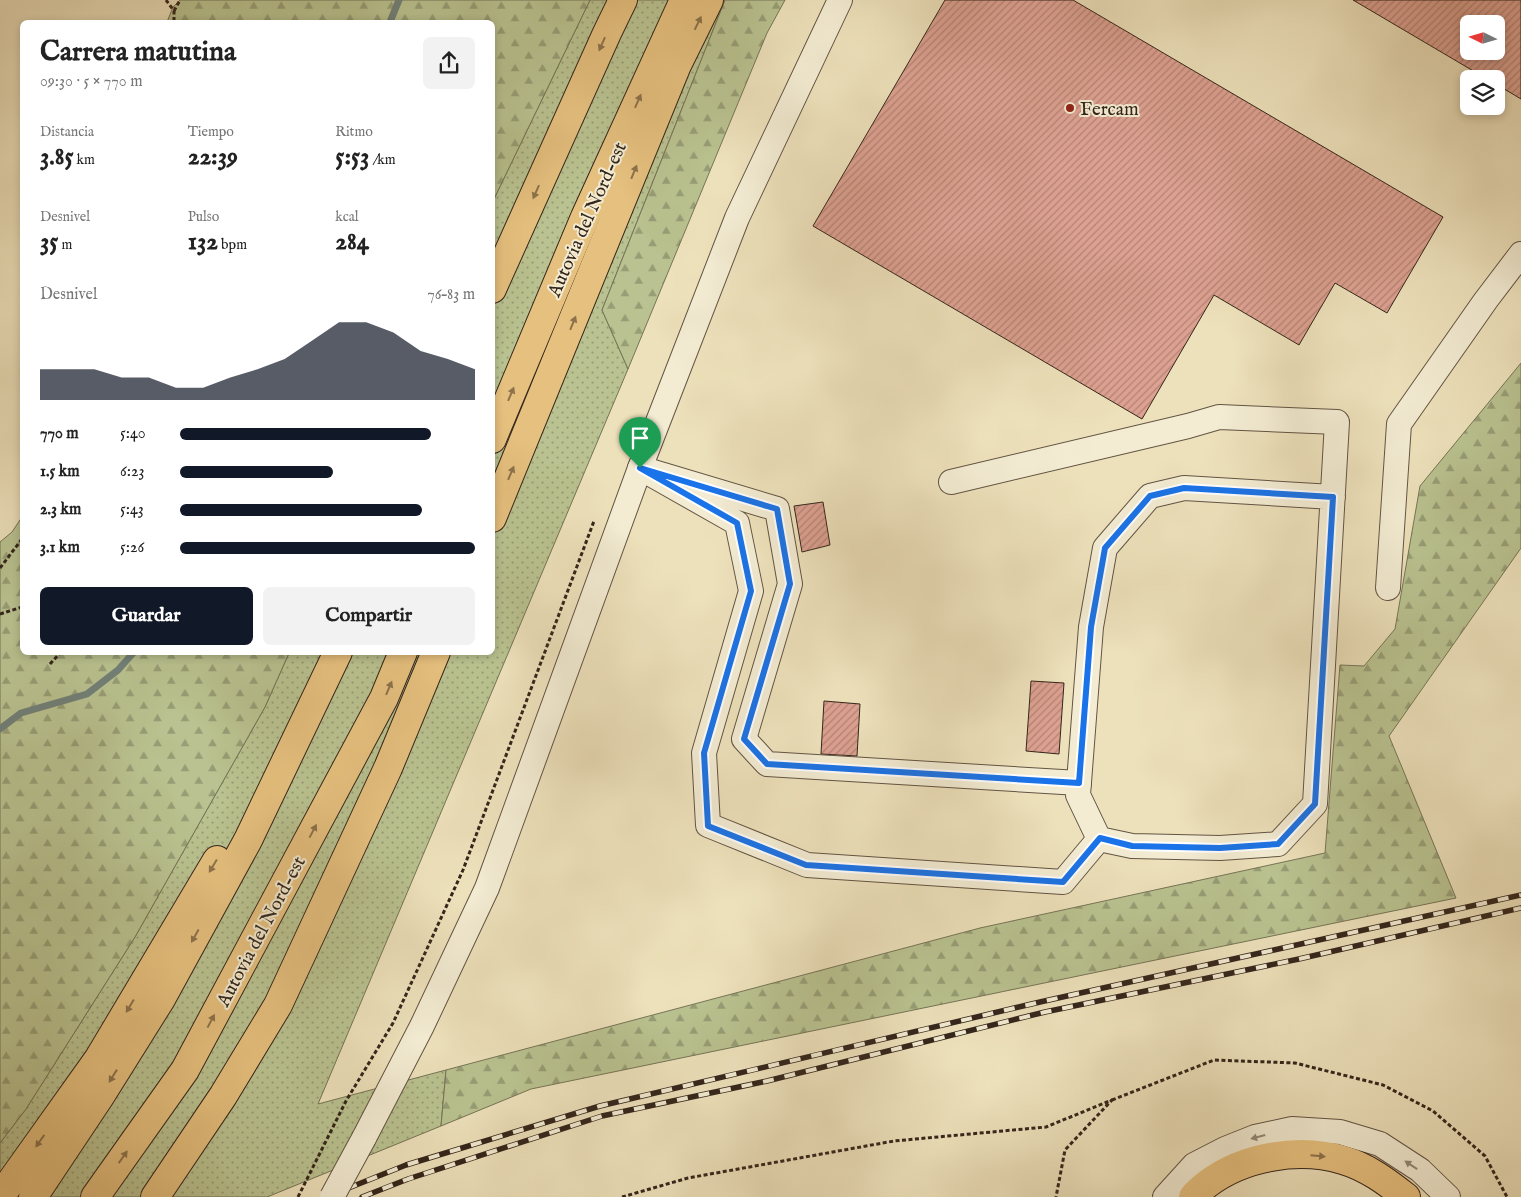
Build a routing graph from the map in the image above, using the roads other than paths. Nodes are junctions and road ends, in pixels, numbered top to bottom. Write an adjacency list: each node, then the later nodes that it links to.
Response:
1 (623, 0): 6 (highway, one-way to 6)
2 (684, 0): 7 (highway, Autovia del Nord-est, one-way to 2)
3 (709, 0): 11 (highway, one-way to 3)
4 (840, 0): 8 (street)
5 (1521, 254): 12 (street)
6 (495, 282)
7 (495, 432)
8 (640, 468): 17 (street); 18 (street); 24 (street, bridge)
9 (951, 482): 10 (street)
10 (1333, 497): 17 (street); 18 (street)
11 (495, 511)
12 (1388, 588)
13 (402, 655): 21 (highway, Autovia del Nord-est, one-way to 13)
14 (435, 655): 16 (highway)
15 (333, 663): 19 (highway, one-way to 19); 20 (highway, one-way to 20)
16 (388, 768): 22 (highway); 23 (highway)
17 (1079, 783): 18 (street)
18 (1100, 838)
19 (0, 1196)
20 (33, 1197)
21 (95, 1197)
22 (137, 1197)
23 (155, 1197)
24 (332, 1197)
25 (1165, 1197): 28 (street, one-way to 25)
26 (1193, 1197): 27 (highway, one-way to 27)
27 (1406, 1197)
28 (1448, 1197)

